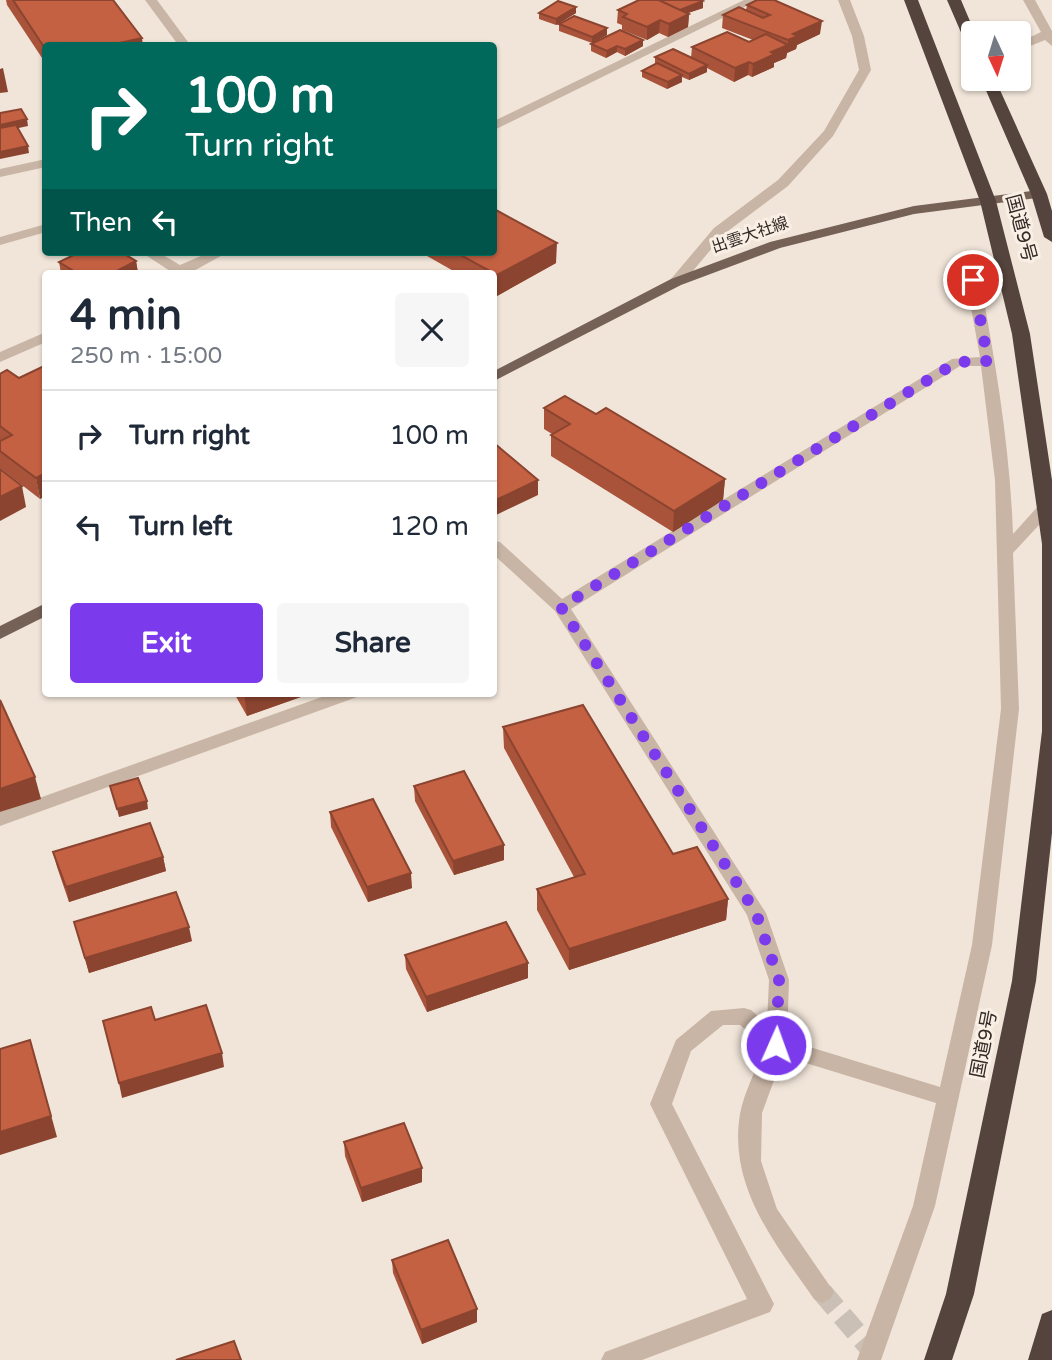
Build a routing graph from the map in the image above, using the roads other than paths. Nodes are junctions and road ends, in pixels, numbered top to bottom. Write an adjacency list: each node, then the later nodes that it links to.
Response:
1 (151, 0): 9 (street)
2 (753, 0): 12 (street)
3 (844, 0): 25 (street)
4 (911, 0): 16 (highway, 国道9号)
5 (954, 0): 7 (highway)
6 (1030, 0): 8 (street)
7 (963, 21)
8 (1050, 38): 10 (street)
9 (183, 42)
10 (1031, 44)
11 (993, 91): 15 (highway, 国道9号)
12 (497, 124)
13 (42, 164): 14 (street)
14 (0, 173)
15 (1039, 194): 16 (main road, 出雲大社線); 18 (highway, 国道9号)
16 (988, 201): 25 (main road, 出雲大社線); 30 (highway, 国道9号)
17 (42, 229): 19 (street)
18 (1052, 237)
19 (0, 241)
20 (154, 256): 22 (street)
21 (212, 256): 23 (street)
22 (177, 270)
23 (184, 270)
24 (973, 280): 28 (street)
25 (676, 282): 29 (main road, 出雲大社線)
26 (42, 338): 27 (street)
27 (0, 358)
28 (988, 361): 32 (street); 33 (street)
29 (497, 375)
30 (1046, 508): 32 (street); 37 (highway, 国道9号)
31 (497, 549): 33 (street)
32 (1007, 550): 40 (street)
33 (561, 607): 39 (street)
34 (42, 611): 35 (main road)
35 (0, 633)
36 (340, 697): 38 (street)
37 (1052, 731): 45 (highway, 国道9号)
38 (0, 819)
39 (776, 1045): 40 (street); 41 (street); 43 (street)
40 (948, 1098): 44 (street)
41 (822, 1292)
42 (1052, 1323): 46 (highway)
43 (613, 1360)
44 (869, 1360)
45 (938, 1360)
46 (1042, 1360)

